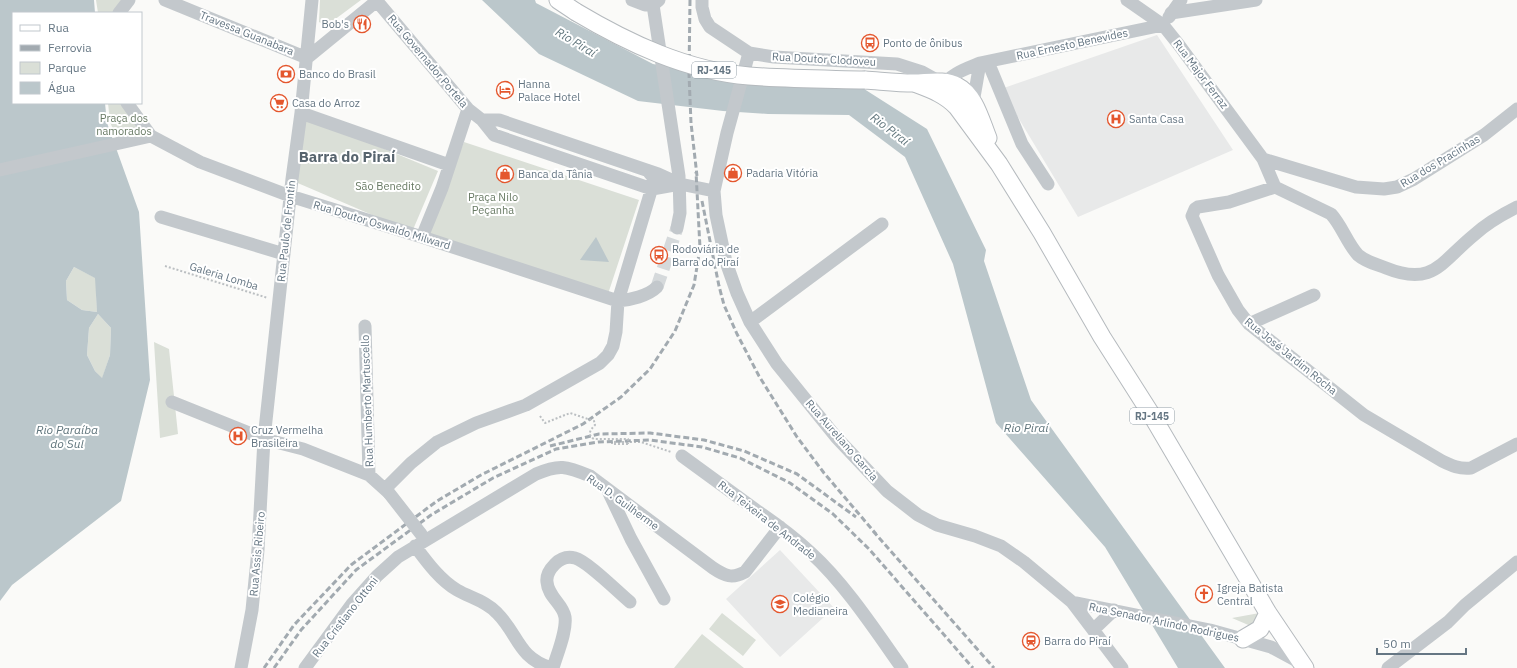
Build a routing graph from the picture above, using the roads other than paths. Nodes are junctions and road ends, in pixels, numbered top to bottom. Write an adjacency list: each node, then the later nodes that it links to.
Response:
1 (129, 0): 12 (street)
2 (165, 0): 16 (street, Travessa Guanabara)
3 (312, 0): 16 (street, Rua Paulo de Frontin)
4 (377, 0): 16 (street); 21 (street, Rua Governador Portela)
5 (558, 0): 18 (main road, RJ-145, bridge)
6 (632, 0): 11 (street)
7 (702, 0): 15 (street, Rua Doutor Clodoveu)
8 (1127, 0): 14 (street, Rua Major Ferraz)
9 (1181, 0): 13 (street)
10 (1256, 0): 13 (street)
11 (656, 2): 30 (street)
12 (120, 12)
13 (1171, 13): 14 (street)
14 (1163, 24): 17 (street, Rua Ernesto Benevides); 26 (street, Rua Major Ferraz)
15 (749, 52): 18 (street, Rua Doutor Clodoveu); 34 (street, Rua Aureliano Garcia)
16 (307, 58): 23 (street, Rua Paulo de Frontin)
17 (984, 62): 18 (street, Rua Ernesto Benevides); 20 (street); 31 (street)
18 (943, 86): 20 (main road, RJ-145)
19 (128, 104): 25 (street)
20 (967, 108): 62 (main road, RJ-145)
21 (468, 109): 24 (street, Rua Governador Portela); 27 (street)
22 (1517, 109): 26 (street, Rua dos Pracinhas)
23 (301, 113): 27 (street); 35 (street, Rua Paulo de Frontin)
24 (482, 120): 29 (street); 33 (street, Rua Governador Portela)
25 (147, 137): 28 (street); 35 (street, Rua Doutor Oswaldo Milward)
26 (1263, 159): 32 (street, Rua Major Ferraz)
27 (449, 165): 40 (street)
28 (0, 170)
29 (648, 171): 30 (street); 33 (street)
30 (680, 184): 33 (street); 34 (street); 39 (street)
31 (1048, 184)
32 (1275, 187): 36 (street); 46 (street, Rua José Jardim Rocha)
33 (652, 189): 44 (street)
34 (714, 191): 45 (street, Rua Aureliano Garcia)
35 (290, 196): 40 (street, Rua Doutor Oswaldo Milward); 41 (street, Rua Paulo de Frontin)
36 (1517, 207)
37 (161, 217): 41 (street)
38 (882, 224): 45 (street)
39 (677, 228)
40 (422, 237): 44 (street, Rua Doutor Oswaldo Milward)
41 (284, 254): 49 (street, Rua Paulo de Frontin)
42 (657, 287): 44 (street)
43 (1314, 295): 46 (street)
44 (618, 301): 53 (street)
45 (750, 322): 60 (street, Rua Aureliano Garcia)
46 (1249, 324): 50 (street, Rua José Jardim Rocha)
47 (365, 326): 52 (street, Rua Humberto Martuscello)
48 (172, 402): 49 (street)
49 (264, 439): 52 (street); 66 (street, Rua Assis Ribeiro)
50 (1517, 444)
51 (682, 456): 55 (street, Rua Teixeira de Andrade)
52 (369, 476): 53 (street)
53 (387, 491): 56 (street, bridge)
54 (608, 491): 55 (street, Rua D. Guilherme); 56 (street, Rua D. Guilherme); 58 (street)
55 (780, 527): 69 (street, Rua Teixeira de Andrade)
56 (420, 540): 67 (street, Rua Cristiano Ottoni); 68 (street)
57 (1517, 562): 71 (street)
58 (664, 600)
59 (630, 602): 68 (street)
60 (1072, 602): 61 (street, Rua Senador Arlindo Rodrigues); 63 (street, Rua Aureliano Garcia)
61 (1116, 610): 63 (street); 64 (street, Rua Senador Arlindo Rodrigues)
62 (1268, 613): 64 (main road); 65 (main road, RJ-145)
63 (1093, 630): 70 (street, Rua Aureliano Garcia)
64 (1243, 639): 65 (street, Rua Senador Arlindo Rodrigues)
65 (1302, 665)
66 (241, 668)
67 (305, 668)
68 (552, 668)
69 (902, 668)
70 (1122, 668)
71 (1388, 668)

